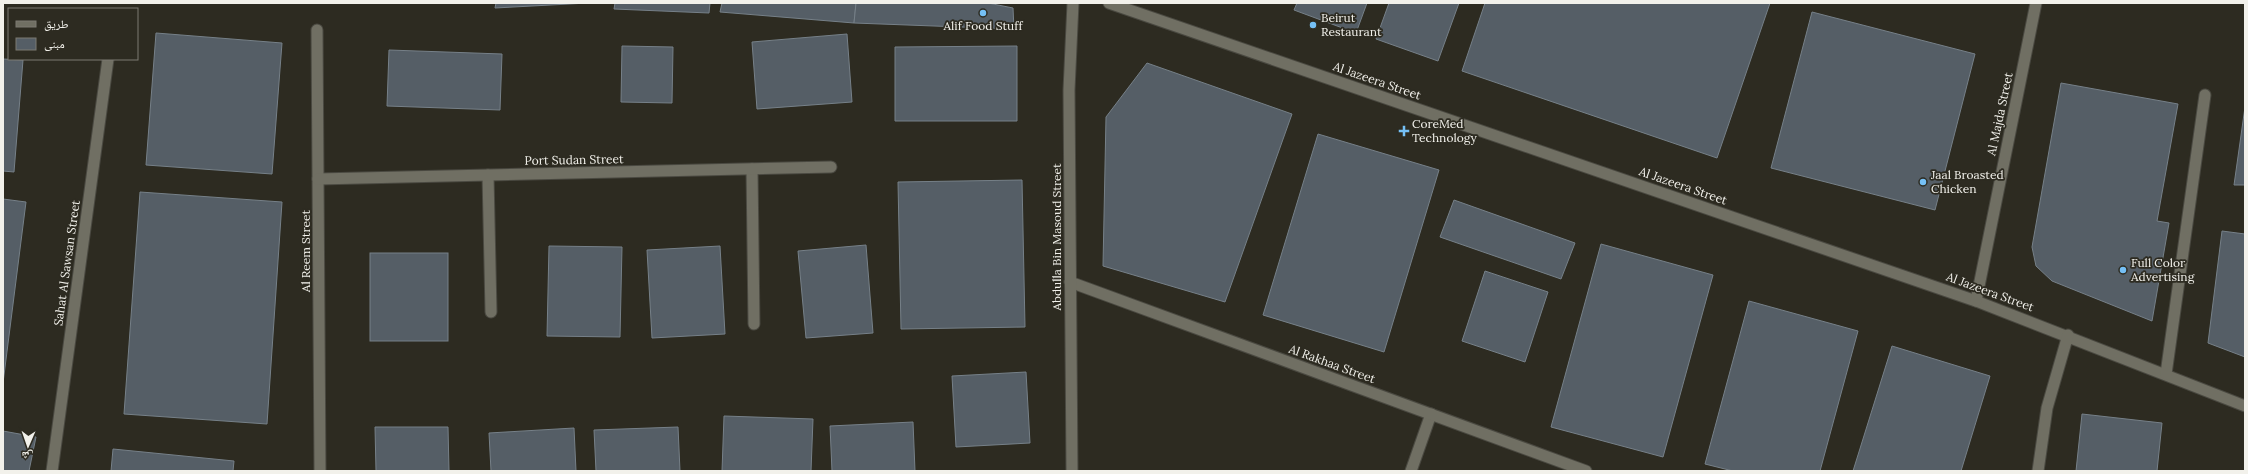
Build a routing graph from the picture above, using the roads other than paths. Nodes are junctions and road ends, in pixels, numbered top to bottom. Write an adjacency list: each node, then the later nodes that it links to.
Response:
1 (1073, 3): 11 (street, Abdulla Bin Masoud Street)
2 (1109, 3): 12 (street, Al Jazeera Street)
3 (2036, 3): 12 (street, Al Majda Street)
4 (318, 30): 10 (street, Al Reem Street)
5 (108, 60): 19 (street, Sahat Al Sawsan Street)
6 (2205, 95): 16 (street)
7 (831, 167): 8 (street, Port Sudan Street)
8 (752, 169): 9 (street, Port Sudan Street); 14 (street)
9 (488, 175): 10 (street, Port Sudan Street); 13 (street)
10 (318, 178): 20 (street, Al Reem Street)
11 (1070, 282): 18 (street, Al Rakhaa Street); 21 (street, Abdulla Bin Masoud Street)
12 (1976, 300): 15 (street, Al Jazeera Street)
13 (491, 312)
14 (754, 324)
15 (2068, 335): 16 (street, Al Jazeera Street); 24 (street)
16 (2166, 374): 17 (street, Al Jazeera Street)
17 (2245, 406)
18 (1431, 414): 22 (street); 23 (street, Al Rakhaa Street)
19 (52, 471)
20 (320, 471)
21 (1072, 471)
22 (1411, 471)
23 (1586, 471)
24 (2038, 471)

